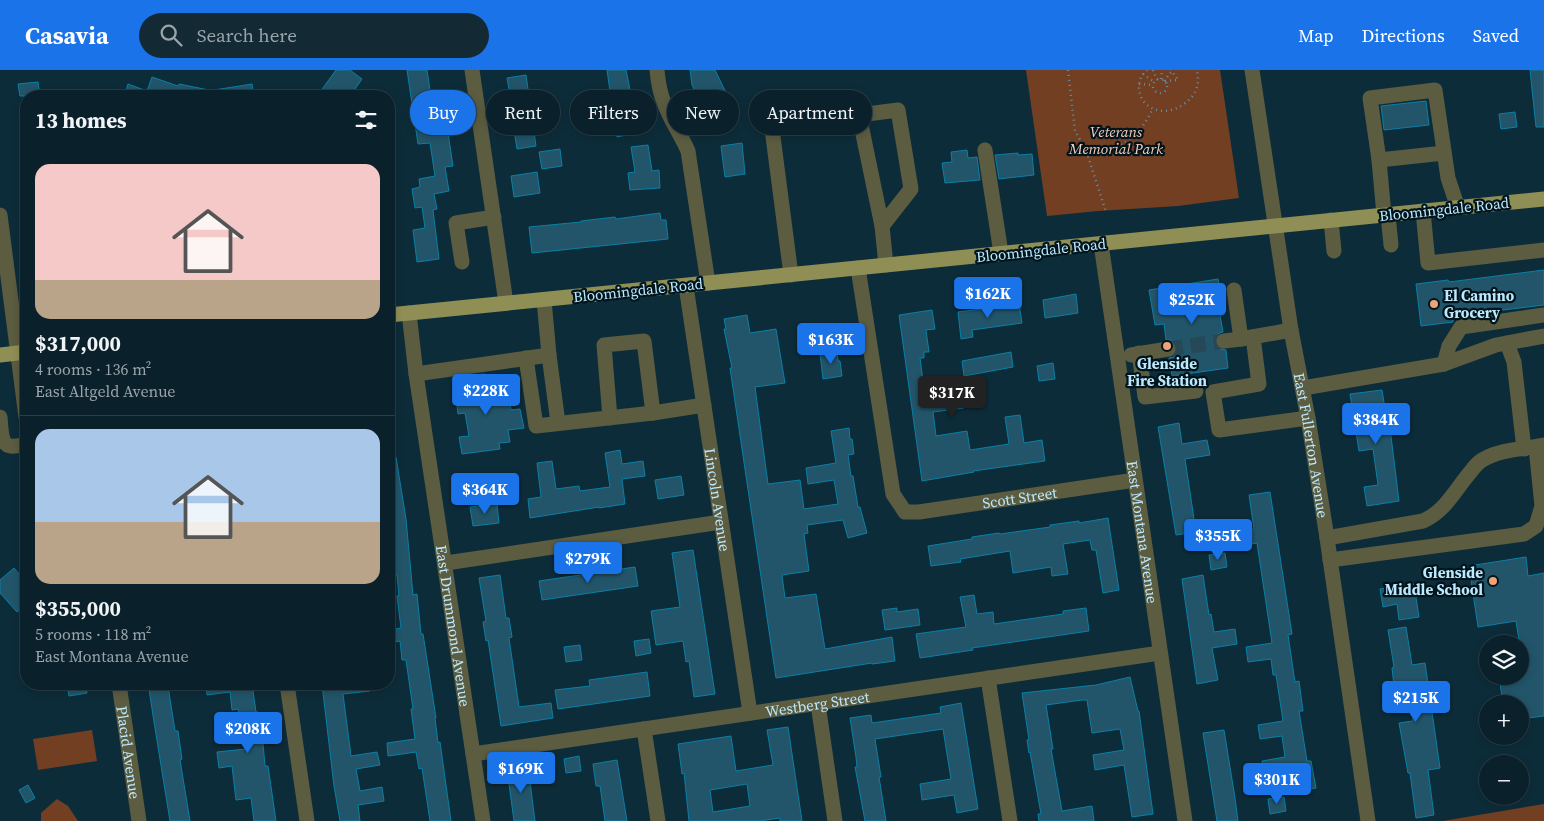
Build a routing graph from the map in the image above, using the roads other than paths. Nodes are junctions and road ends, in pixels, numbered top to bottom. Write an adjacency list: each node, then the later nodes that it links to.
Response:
1 (472, 70): 15 (street)
2 (657, 70): 29 (street)
3 (1252, 70): 18 (street, East Fullerton Avenue)
4 (872, 113): 17 (street)
5 (773, 135): 28 (street)
6 (863, 135): 17 (street)
7 (985, 150): 24 (street)
8 (1444, 152): 9 (street); 9 (street); 11 (street)
9 (1379, 160): 14 (street)
10 (1544, 199): 11 (main road, Bloomingdale Road)
11 (1458, 208): 12 (main road, Bloomingdale Road)
12 (1423, 212): 14 (main road, Bloomingdale Road); 23 (street)
13 (0, 215): 19 (street)
14 (1386, 215): 16 (main road, Bloomingdale Road); 21 (street)
15 (494, 217): 25 (street); 33 (street)
16 (1331, 220): 18 (main road, Bloomingdale Road); 22 (street)
17 (882, 226): 26 (street)
18 (1275, 226): 20 (main road, Bloomingdale Road); 37 (street, East Fullerton Avenue)
19 (2, 238): 40 (street)
20 (1101, 244): 24 (main road, Bloomingdale Road); 48 (street, East Montana Avenue)
21 (1391, 245)
22 (1334, 250)
23 (1544, 250)
24 (1001, 253): 26 (main road, Bloomingdale Road)
25 (462, 262)
26 (886, 265): 27 (main road, Bloomingdale Road)
27 (858, 268): 28 (main road, Bloomingdale Road); 64 (street, Scott Street)
28 (791, 275): 29 (main road, Bloomingdale Road)
29 (708, 283): 30 (main road, Bloomingdale Road)
30 (686, 286): 32 (main road, Bloomingdale Road); 54 (street, Lincoln Avenue)
31 (1234, 290): 39 (street)
32 (544, 300): 33 (main road, Bloomingdale Road); 47 (street)
33 (506, 303): 34 (main road, Bloomingdale Road)
34 (409, 313): 35 (main road, Bloomingdale Road); 51 (street, East Drummond Avenue)
35 (395, 314)
36 (1544, 315): 50 (street)
37 (1291, 330): 39 (street); 52 (street, East Fullerton Avenue)
38 (1544, 336): 42 (street)
39 (1247, 338): 41 (street); 60 (street)
40 (20, 341)
41 (1224, 341)
42 (1507, 343): 50 (street); 63 (street)
43 (1168, 349): 45 (street)
44 (20, 352): 46 (main road)
45 (1140, 353): 48 (street); 53 (street)
46 (0, 354)
47 (549, 355): 49 (street); 61 (street)
48 (1117, 357): 64 (street, East Montana Avenue)
49 (526, 358): 51 (street); 61 (street)
50 (1444, 364): 52 (street)
51 (416, 374): 68 (street, East Drummond Avenue)
52 (1303, 388): 60 (street, East Fullerton Avenue)
53 (1196, 391)
54 (704, 405): 56 (street); 65 (street, Lincoln Avenue)
55 (0, 412): 57 (street)
56 (653, 413): 59 (street); 59 (street)
57 (20, 414)
58 (0, 416): 62 (street)
59 (610, 418): 61 (street)
60 (1308, 418): 66 (street, East Fullerton Avenue)
61 (558, 424)
62 (20, 445)
63 (1535, 447): 66 (street); 67 (street)
64 (1135, 480): 69 (street, East Montana Avenue)
65 (721, 522): 68 (street); 74 (street, Lincoln Avenue)
66 (1327, 538): 67 (street, East Fullerton Avenue)
67 (1330, 560): 84 (street, East Fullerton Avenue)
68 (446, 563): 76 (street, East Drummond Avenue)
69 (1160, 653): 70 (street, Westberg Street); 83 (street, East Montana Avenue)
70 (988, 678): 73 (street, Westberg Street); 82 (street)
71 (119, 690): 77 (street, Placid Avenue)
72 (289, 690): 78 (street)
73 (818, 704): 74 (street, Westberg Street); 81 (street)
74 (750, 713): 75 (street, Westberg Street)
75 (644, 729): 76 (street, Westberg Street); 80 (street)
76 (473, 754): 79 (street, East Drummond Avenue)
77 (139, 821)
78 (307, 821)
79 (483, 821)
80 (658, 821)
81 (835, 821)
82 (1010, 821)
83 (1185, 821)
84 (1368, 821)

